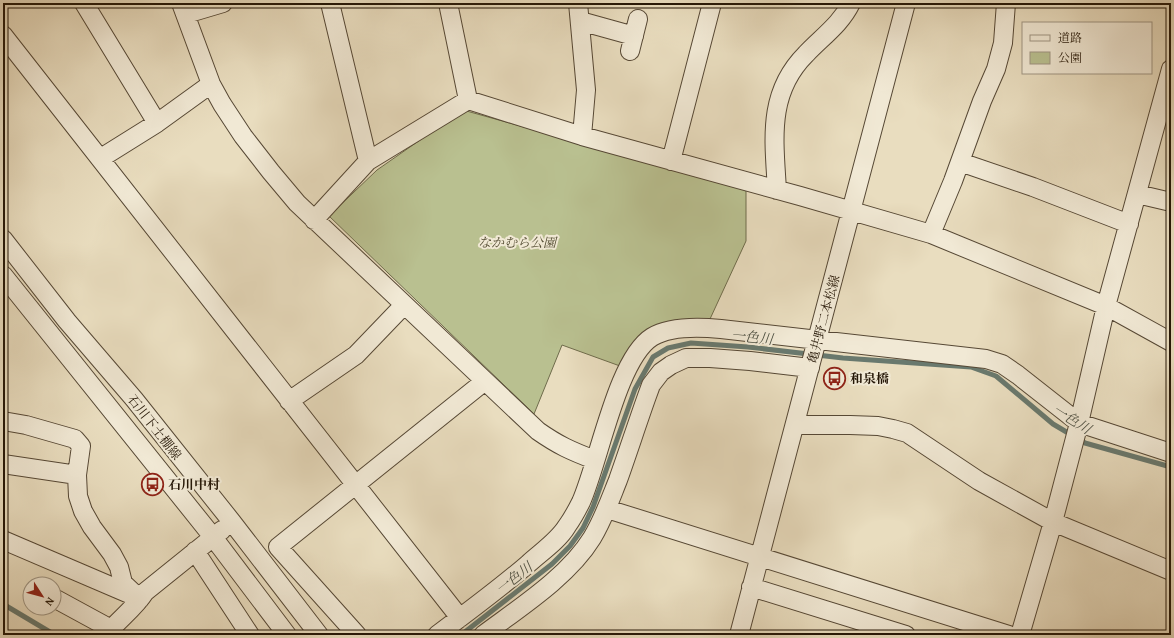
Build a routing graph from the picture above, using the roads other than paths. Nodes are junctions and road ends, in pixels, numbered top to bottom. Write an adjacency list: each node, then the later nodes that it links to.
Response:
1 (84, 3): 16 (street)
2 (223, 3): 9 (street)
3 (330, 3): 19 (street)
4 (448, 3): 15 (street)
5 (712, 3): 20 (street)
6 (850, 3): 22 (street)
7 (906, 3): 25 (street, 亀井野二本松線)
8 (1006, 3): 21 (street)
9 (183, 9): 14 (street)
10 (579, 12): 11 (street); 17 (street)
11 (634, 35)
12 (3, 36): 18 (street)
13 (1171, 69): 23 (street)
14 (211, 84): 16 (street); 26 (street)
15 (468, 100): 17 (street); 19 (street)
16 (156, 123): 18 (street)
17 (582, 136): 20 (street)
18 (101, 158): 36 (street)
19 (368, 161): 26 (street)
20 (671, 161): 22 (street)
21 (960, 162): 27 (street); 28 (street)
22 (777, 190): 25 (street)
23 (1137, 194): 24 (street); 27 (street)
24 (1171, 202)
25 (851, 211): 28 (street); 34 (street, 亀井野二本松線)
26 (314, 220): 31 (street)
27 (1129, 224): 32 (street)
28 (931, 234): 32 (street)
29 (3, 240): 46 (street, 石川下土棚線)
30 (3, 276): 48 (street, 石川下土棚線)
31 (404, 305): 35 (street); 36 (street)
32 (1106, 306): 33 (street); 39 (street)
33 (1171, 342)
34 (813, 354): 38 (street, 亀井野二本松線); 39 (street); 41 (street); 45 (street)
35 (485, 381): 41 (street); 44 (street)
36 (289, 401): 44 (street)
37 (3, 421): 43 (street)
38 (795, 425): 47 (street); 51 (street, 亀井野二本松線)
39 (1077, 431): 40 (street); 47 (street)
40 (1171, 453)
41 (595, 460): 56 (street)
42 (3, 464): 43 (street)
43 (77, 475): 54 (street)
44 (355, 485): 56 (street); 62 (street)
45 (607, 509): 51 (street); 58 (street)
46 (232, 522): 48 (street); 61 (street, 石川下土棚線)
47 (1053, 522): 52 (street); 67 (street)
48 (213, 537): 50 (street); 60 (street, 石川下土棚線)
49 (3, 540): 54 (street)
50 (195, 551): 54 (street); 59 (street)
51 (760, 557): 53 (street, 亀井野二本松線); 66 (street)
52 (1171, 571)
53 (752, 588): 64 (street, 亀井野二本松線); 65 (street)
54 (140, 599): 57 (street)
55 (62, 603): 57 (street)
56 (460, 618): 63 (street)
57 (109, 632)
58 (493, 632)
59 (250, 635)
60 (287, 635)
61 (319, 635)
62 (357, 635)
63 (437, 635)
64 (739, 635)
65 (906, 635)
66 (1009, 635)
67 (1020, 635)

